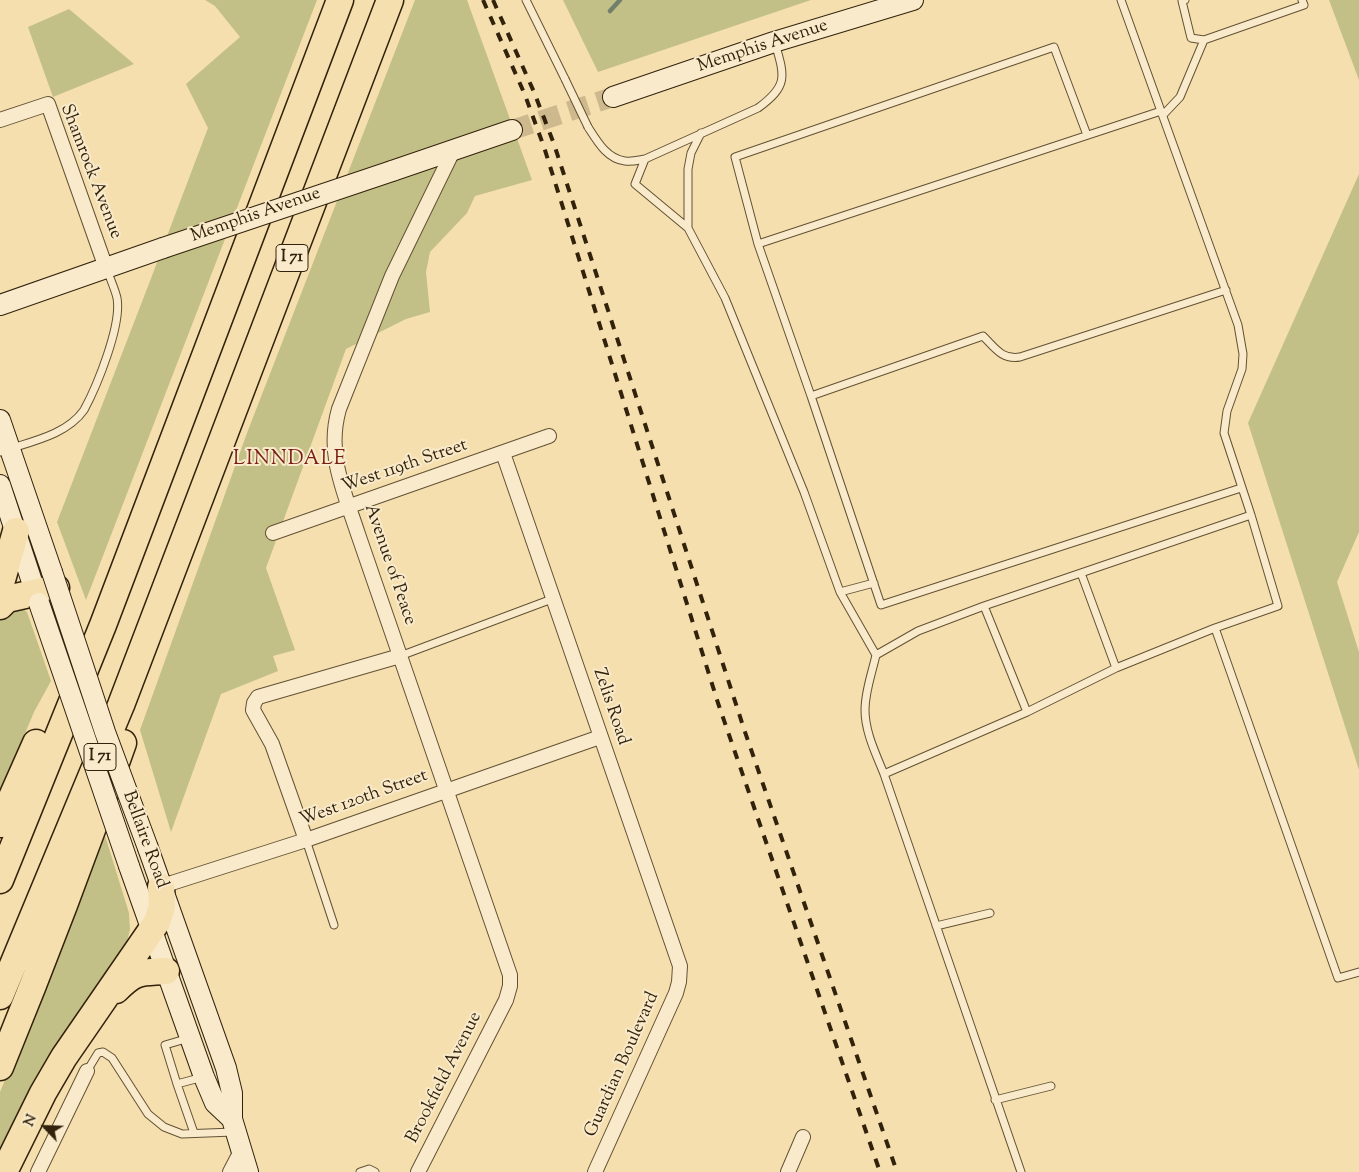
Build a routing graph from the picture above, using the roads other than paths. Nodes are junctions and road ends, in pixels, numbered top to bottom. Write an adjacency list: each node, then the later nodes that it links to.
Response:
1 (340, 0): 28 (highway)
2 (390, 0): 32 (highway, I 71)
3 (526, 0): 17 (lane, bridge)
4 (913, 0): 9 (street, Memphis Avenue)
5 (1121, 0): 11 (lane)
6 (1185, 0): 8 (lane)
7 (1302, 0): 8 (lane)
8 (1204, 40): 11 (lane)
9 (774, 42): 10 (street, Memphis Avenue); 14 (lane)
10 (613, 97)
11 (1162, 113): 15 (lane); 21 (lane)
12 (0, 120): 20 (street, Shamrock Avenue)
13 (512, 130): 16 (street, Memphis Avenue)
14 (701, 133): 17 (lane); 18 (lane)
15 (1087, 135): 19 (lane); 19 (lane)
16 (454, 148): 20 (street, Memphis Avenue, bridge); 31 (street, Avenue of Peace)
17 (645, 159): 18 (lane)
18 (688, 228): 40 (lane)
19 (758, 244): 23 (lane)
20 (106, 268): 22 (street, Memphis Avenue); 26 (lane)
21 (1226, 290): 23 (lane); 30 (lane)
22 (0, 305)
23 (811, 396): 37 (lane)
24 (0, 420): 26 (street, Bellaire Road)
25 (549, 436): 27 (street, West 119th Street)
26 (5, 450): 39 (street, Bellaire Road)
27 (503, 453): 31 (street, West 119th Street); 41 (street, Zelis Road)
28 (157, 482): 52 (highway); 54 (highway)
29 (0, 485): 34 (street, Bellaire Road)
30 (1241, 488): 33 (lane); 37 (lane)
31 (349, 506): 35 (street, West 119th Street); 46 (street, Avenue of Peace)
32 (194, 515): 63 (highway, I 71); 67 (highway)
33 (1251, 515): 36 (lane); 44 (lane)
34 (16, 531): 38 (highway); 39 (street, Bellaire Road)
35 (273, 533)
36 (1081, 573): 43 (lane); 47 (lane)
37 (874, 583): 40 (lane)
38 (0, 587)
39 (45, 589): 42 (highway); 55 (street, Bellaire Road, bridge); 55 (street, Bellaire Road, bridge)
40 (840, 592): 45 (lane)
41 (552, 599): 46 (lane); 49 (street, Zelis Road)
42 (0, 606)
43 (984, 606): 45 (lane); 48 (lane)
44 (1216, 628): 47 (lane); 62 (lane)
45 (876, 655): 50 (lane)
46 (400, 656): 51 (street, Avenue of Peace); 53 (street)
47 (1116, 668): 48 (lane)
48 (1027, 712): 50 (lane)
49 (600, 737): 51 (street, West 120th Street); 61 (street, Zelis Road)
50 (884, 774): 58 (lane)
51 (446, 790): 53 (street, West 120th Street); 64 (street, Avenue of Peace)
52 (0, 824)
53 (306, 840): 55 (street, West 120th Street); 57 (lane)
54 (0, 880)
55 (150, 890): 59 (highway); 74 (street, Bellaire Road)
56 (990, 913): 58 (lane)
57 (334, 924)
58 (936, 926): 72 (lane)
59 (152, 931): 60 (street, Bellaire Road); 65 (highway)
60 (166, 971): 65 (highway); 66 (street, Bellaire Road)
61 (680, 972): 83 (street, Guardian Boulevard)
62 (1359, 972)
63 (0, 996)
64 (506, 1000): 82 (street, Brookfield Avenue)
65 (95, 1012): 76 (highway)
66 (189, 1038): 69 (street, Bellaire Road); 70 (lane)
67 (0, 1067)
68 (87, 1071): 73 (lane); 77 (street)
69 (204, 1077): 70 (lane); 74 (street, Bellaire Road)
70 (178, 1084): 73 (lane)
71 (1051, 1086): 72 (lane)
72 (996, 1100): 85 (lane)
73 (194, 1133): 74 (lane)
74 (236, 1134): 78 (street); 79 (street, Bellaire Road)
75 (803, 1137): 84 (street)
76 (4, 1172)
77 (38, 1172)
78 (230, 1172)
79 (248, 1172)
80 (360, 1172): 81 (lane)
81 (375, 1172)
82 (418, 1172)
83 (595, 1172)
84 (788, 1172)
85 (1021, 1172)

